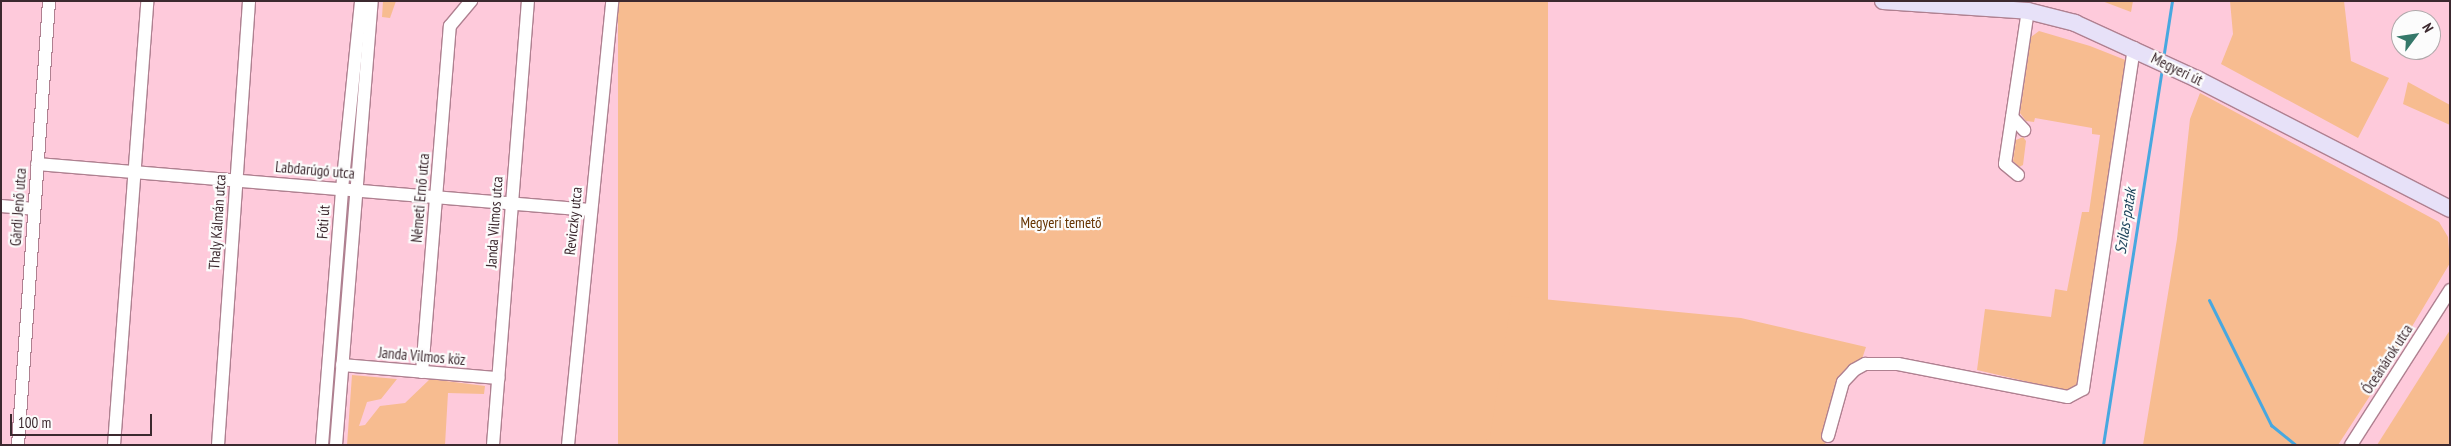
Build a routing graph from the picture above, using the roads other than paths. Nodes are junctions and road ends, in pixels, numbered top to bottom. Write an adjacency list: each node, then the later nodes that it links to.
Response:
1 (49, 1): 15 (street, Gárdi Jenő utca)
2 (147, 1): 16 (street)
3 (249, 1): 18 (street, Thaly Kálmán utca)
4 (361, 1): 19 (street, Fóti út)
5 (372, 1): 20 (street, Fóti út)
6 (471, 1): 21 (street, Németi Ernő utca)
7 (528, 1): 24 (street, Janda Vilmos utca)
8 (612, 1): 28 (street, Reviczky utca)
9 (1883, 1): 10 (main road, Megyeri út)
10 (1911, 2): 11 (main road, Megyeri út)
11 (2028, 12): 12 (main road, Megyeri út); 13 (street)
12 (2139, 51): 23 (main road, Megyeri út); 34 (street)
13 (2012, 117): 14 (street); 17 (street)
14 (2024, 130)
15 (37, 164): 16 (street, Labdarúgó utca); 26 (street, Gárdi Jenő utca)
16 (134, 172): 18 (street, Labdarúgó utca); 36 (street)
17 (2018, 175)
18 (237, 179): 19 (street, Labdarúgó utca); 37 (street, Thaly Kálmán utca)
19 (342, 189): 20 (street, Labdarúgó utca); 38 (street, Fóti út)
20 (355, 190): 21 (street, Labdarúgó utca); 31 (street, Fóti út)
21 (436, 197): 24 (street, Labdarúgó utca); 32 (street, Németi Ernő utca)
22 (2450, 198): 23 (main road)
23 (2431, 199): 27 (main road, Megyeri út); 29 (main road)
24 (511, 203): 28 (street, Labdarúgó utca); 33 (street, Janda Vilmos utca)
25 (1, 206): 26 (street)
26 (34, 209): 35 (street, Gárdi Jenő utca)
27 (2450, 209)
28 (590, 210): 41 (street, Reviczky utca)
29 (2450, 216)
30 (2450, 290): 42 (street, Óceánárok utca)
31 (342, 365): 32 (street, Janda Vilmos köz); 39 (street, Fóti út)
32 (422, 372): 33 (street, Janda Vilmos köz)
33 (498, 378): 40 (street, Janda Vilmos utca)
34 (1828, 436)
35 (18, 445)
36 (114, 445)
37 (218, 445)
38 (322, 445)
39 (336, 445)
40 (492, 445)
41 (568, 445)
42 (2351, 445)

